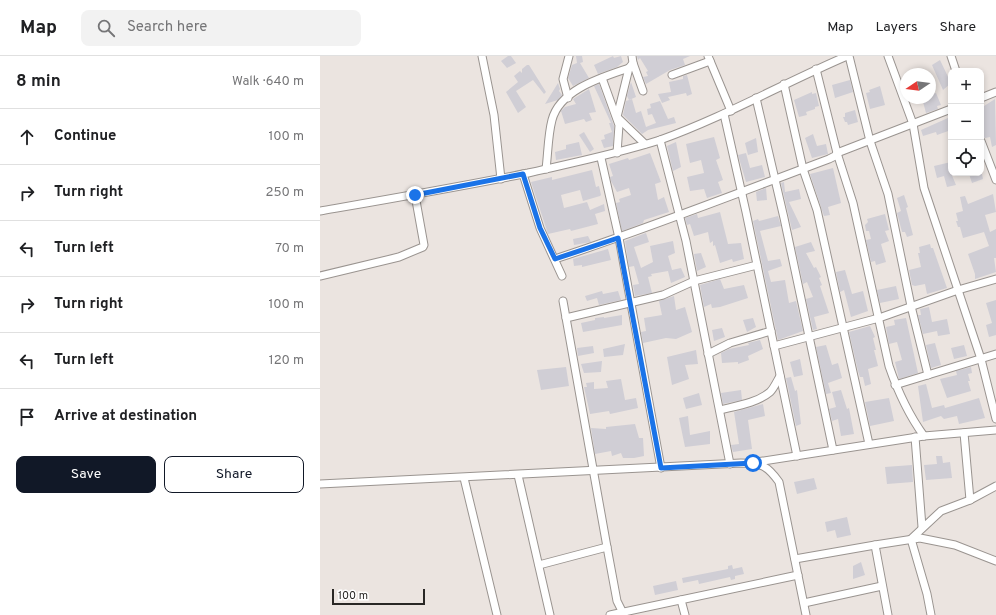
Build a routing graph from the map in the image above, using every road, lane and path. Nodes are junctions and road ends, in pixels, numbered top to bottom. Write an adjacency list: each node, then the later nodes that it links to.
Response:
1 (482, 56): 33 (street)
2 (570, 56): 16 (street)
3 (848, 56): 9 (street); 24 (street)
4 (888, 56): 22 (street)
5 (951, 56): 8 (street)
6 (709, 58): 10 (street); 19 (street)
7 (631, 62): 11 (street); 13 (street); 21 (street)
8 (955, 68)
9 (816, 69): 12 (street); 28 (street)
10 (672, 75)
11 (602, 78): 16 (street); 21 (street)
12 (784, 84): 17 (street); 31 (street)
13 (643, 91)
14 (996, 92): 15 (street)
15 (984, 97)
16 (568, 98): 30 (street)
17 (756, 98): 19 (street); 34 (street)
18 (948, 110): 22 (street)
19 (731, 111): 20 (street)
20 (724, 114): 23 (street); 36 (street)
21 (617, 117): 25 (street); 27 (street)
22 (913, 124): 24 (street); 47 (street)
23 (660, 140): 25 (street); 39 (street)
24 (870, 141): 28 (street); 50 (street)
25 (645, 144): 27 (street)
26 (984, 149): 35 (street)
27 (617, 153): 29 (street)
28 (837, 153): 31 (street); 52 (street)
29 (601, 158): 30 (street); 40 (street)
30 (546, 169): 32 (street)
31 (803, 169): 34 (street); 53 (street)
32 (523, 174): 33 (street); 41 (street)
33 (501, 179): 37 (street)
34 (775, 180): 36 (street); 55 (street)
35 (996, 180)
36 (742, 191): 39 (street); 42 (street)
37 (415, 195): 38 (street); 43 (street)
38 (320, 211)
39 (680, 216): 40 (street); 46 (street)
40 (618, 238): 41 (street); 49 (street)
41 (555, 259): 44 (street)
42 (757, 265): 46 (street); 54 (street)
43 (320, 276)
44 (562, 276)
45 (996, 278): 47 (street)
46 (694, 281): 49 (street); 57 (street)
47 (958, 290): 50 (street); 59 (street)
48 (563, 301): 51 (street)
49 (631, 303): 51 (street); 76 (street)
50 (911, 306): 52 (street); 60 (street)
51 (566, 318): 77 (street)
52 (879, 318): 53 (street); 62 (street)
53 (843, 327): 55 (street); 71 (street)
54 (770, 331): 56 (street); 57 (street)
55 (808, 338): 56 (street); 72 (street)
56 (774, 346): 61 (street)
57 (708, 354): 65 (street)
58 (996, 354): 59 (street)
59 (981, 359): 60 (street); 66 (street)
60 (928, 375): 62 (street)
61 (780, 376): 63 (street); 64 (street)
62 (895, 385): 69 (street)
63 (770, 391): 64 (street); 65 (street)
64 (783, 393): 73 (street)
65 (720, 410): 75 (street)
66 (996, 419)
67 (996, 430): 68 (street)
68 (964, 433): 69 (street); 82 (street)
69 (924, 436): 70 (street)
70 (915, 437): 71 (street); 83 (street)
71 (869, 444): 72 (street)
72 (833, 450): 73 (street)
73 (797, 456): 74 (street)
74 (753, 463): 75 (street); 87 (street)
75 (730, 464): 76 (street)
76 (661, 468): 77 (street)
77 (593, 472): 78 (street); 86 (street)
78 (518, 475): 79 (street); 89 (street)
79 (464, 478): 80 (street); 95 (street)
80 (320, 484)
81 (996, 486): 82 (street)
82 (970, 500): 83 (street)
83 (922, 527): 84 (street)
84 (911, 539): 85 (street); 88 (street); 101 (street)
85 (875, 544): 87 (street); 91 (street)
86 (607, 547): 89 (street); 94 (street)
87 (795, 560): 90 (street)
88 (996, 561)
89 (539, 565): 96 (street)
90 (798, 575): 92 (street); 93 (street)
91 (882, 586): 93 (street); 100 (street)
92 (681, 600): 94 (street); 98 (street)
93 (804, 603): 99 (street)
94 (623, 613): 97 (street)
95 (497, 615)
96 (550, 615)
97 (610, 615)
98 (685, 615)
99 (806, 615)
100 (888, 615)
101 (931, 615)

